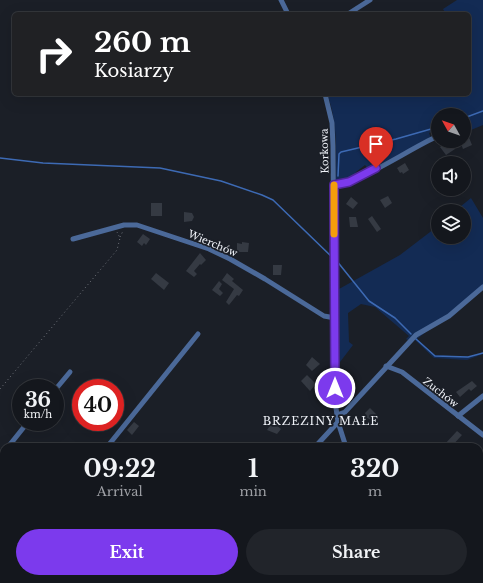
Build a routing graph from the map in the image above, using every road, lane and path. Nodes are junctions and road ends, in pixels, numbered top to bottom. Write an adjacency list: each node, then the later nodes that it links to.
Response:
1 (281, 0): 3 (street)
2 (370, 0): 4 (street)
3 (287, 12)
4 (351, 12)
5 (325, 96): 7 (street, Korkowa)
6 (431, 140): 7 (street)
7 (334, 185): 11 (street, Korkowa)
8 (110, 229): 9 (street, Wierchów); 11 (street, Wierchów); 16 (path)
9 (73, 239)
10 (483, 287): 13 (street)
11 (335, 318): 18 (street, Korkowa)
12 (198, 334): 24 (street)
13 (386, 366): 18 (street); 19 (street, Zuchów)
14 (70, 372): 15 (street)
15 (64, 379)
16 (0, 389)
17 (483, 396): 19 (street)
18 (337, 415): 20 (street, Korkowa)
19 (458, 416): 22 (street, Zuchów)
20 (338, 422): 25 (street); 26 (street, Korkowa)
21 (21, 431): 23 (street)
22 (483, 436)
23 (11, 443)
24 (110, 443)
25 (319, 443)
26 (345, 443)

